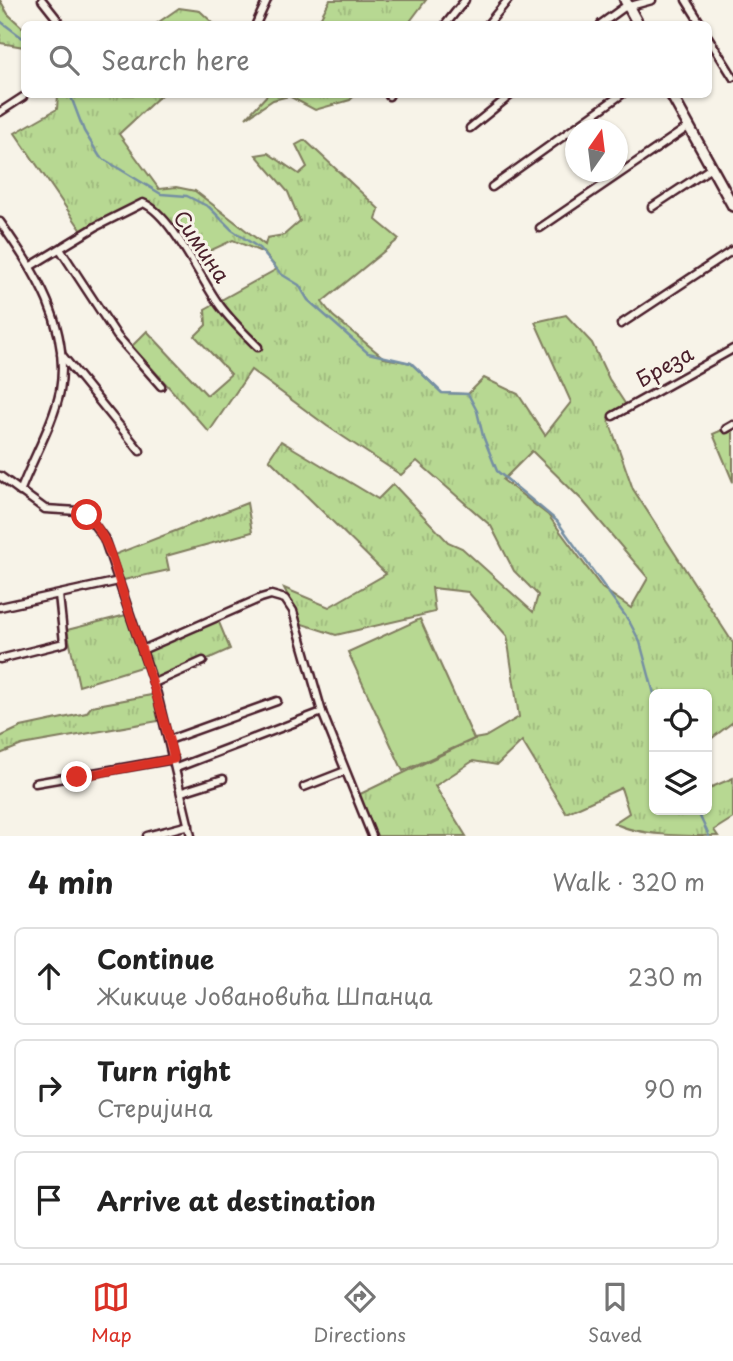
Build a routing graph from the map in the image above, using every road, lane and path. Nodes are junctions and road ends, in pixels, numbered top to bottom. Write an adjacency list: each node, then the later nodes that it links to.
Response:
1 (42, 0): 8 (street)
2 (267, 0): 9 (street)
3 (465, 0): 10 (street)
4 (508, 0): 11 (street)
5 (652, 0): 7 (street)
6 (686, 0): 14 (street)
7 (627, 3): 12 (street); 13 (street)
8 (59, 21)
9 (257, 21)
10 (448, 21)
11 (490, 21)
12 (605, 21)
13 (636, 21)
14 (699, 21)
15 (712, 42): 16 (street)
16 (733, 77)
17 (21, 98): 21 (street)
18 (507, 98): 23 (street)
19 (616, 98): 25 (street)
20 (673, 98): 22 (street)
21 (0, 112)
22 (688, 127): 24 (street); 29 (street)
23 (470, 128)
24 (711, 168): 26 (street); 27 (street)
25 (492, 187)
26 (733, 206)
27 (652, 208)
28 (0, 222): 32 (street)
29 (540, 228)
30 (60, 248): 32 (street, Симина); 34 (street, Симина); 37 (street)
31 (733, 250): 33 (street)
32 (31, 266): 36 (street)
33 (621, 324)
34 (258, 347)
35 (733, 349): 38 (street, Бреза)
36 (59, 352): 39 (street); 41 (street)
37 (161, 386)
38 (613, 416)
39 (140, 451)
40 (1, 478): 41 (street)
41 (20, 492): 42 (street)
42 (119, 581): 43 (street); 45 (street)
43 (59, 595): 44 (street); 46 (street)
44 (0, 607)
45 (142, 650): 48 (street); 50 (street)
46 (0, 659)
47 (203, 661): 48 (street)
48 (154, 683): 51 (street)
49 (277, 701): 51 (street)
50 (322, 712): 53 (street); 54 (street)
51 (169, 740): 52 (street)
52 (174, 759): 53 (street); 56 (street)
53 (176, 768): 58 (street)
54 (345, 771): 57 (street); 62 (street)
55 (223, 779): 58 (street)
56 (35, 783)
57 (304, 787)
58 (182, 792): 59 (street)
59 (189, 825): 60 (street); 61 (street)
60 (147, 836)
61 (191, 836)
62 (372, 836)

